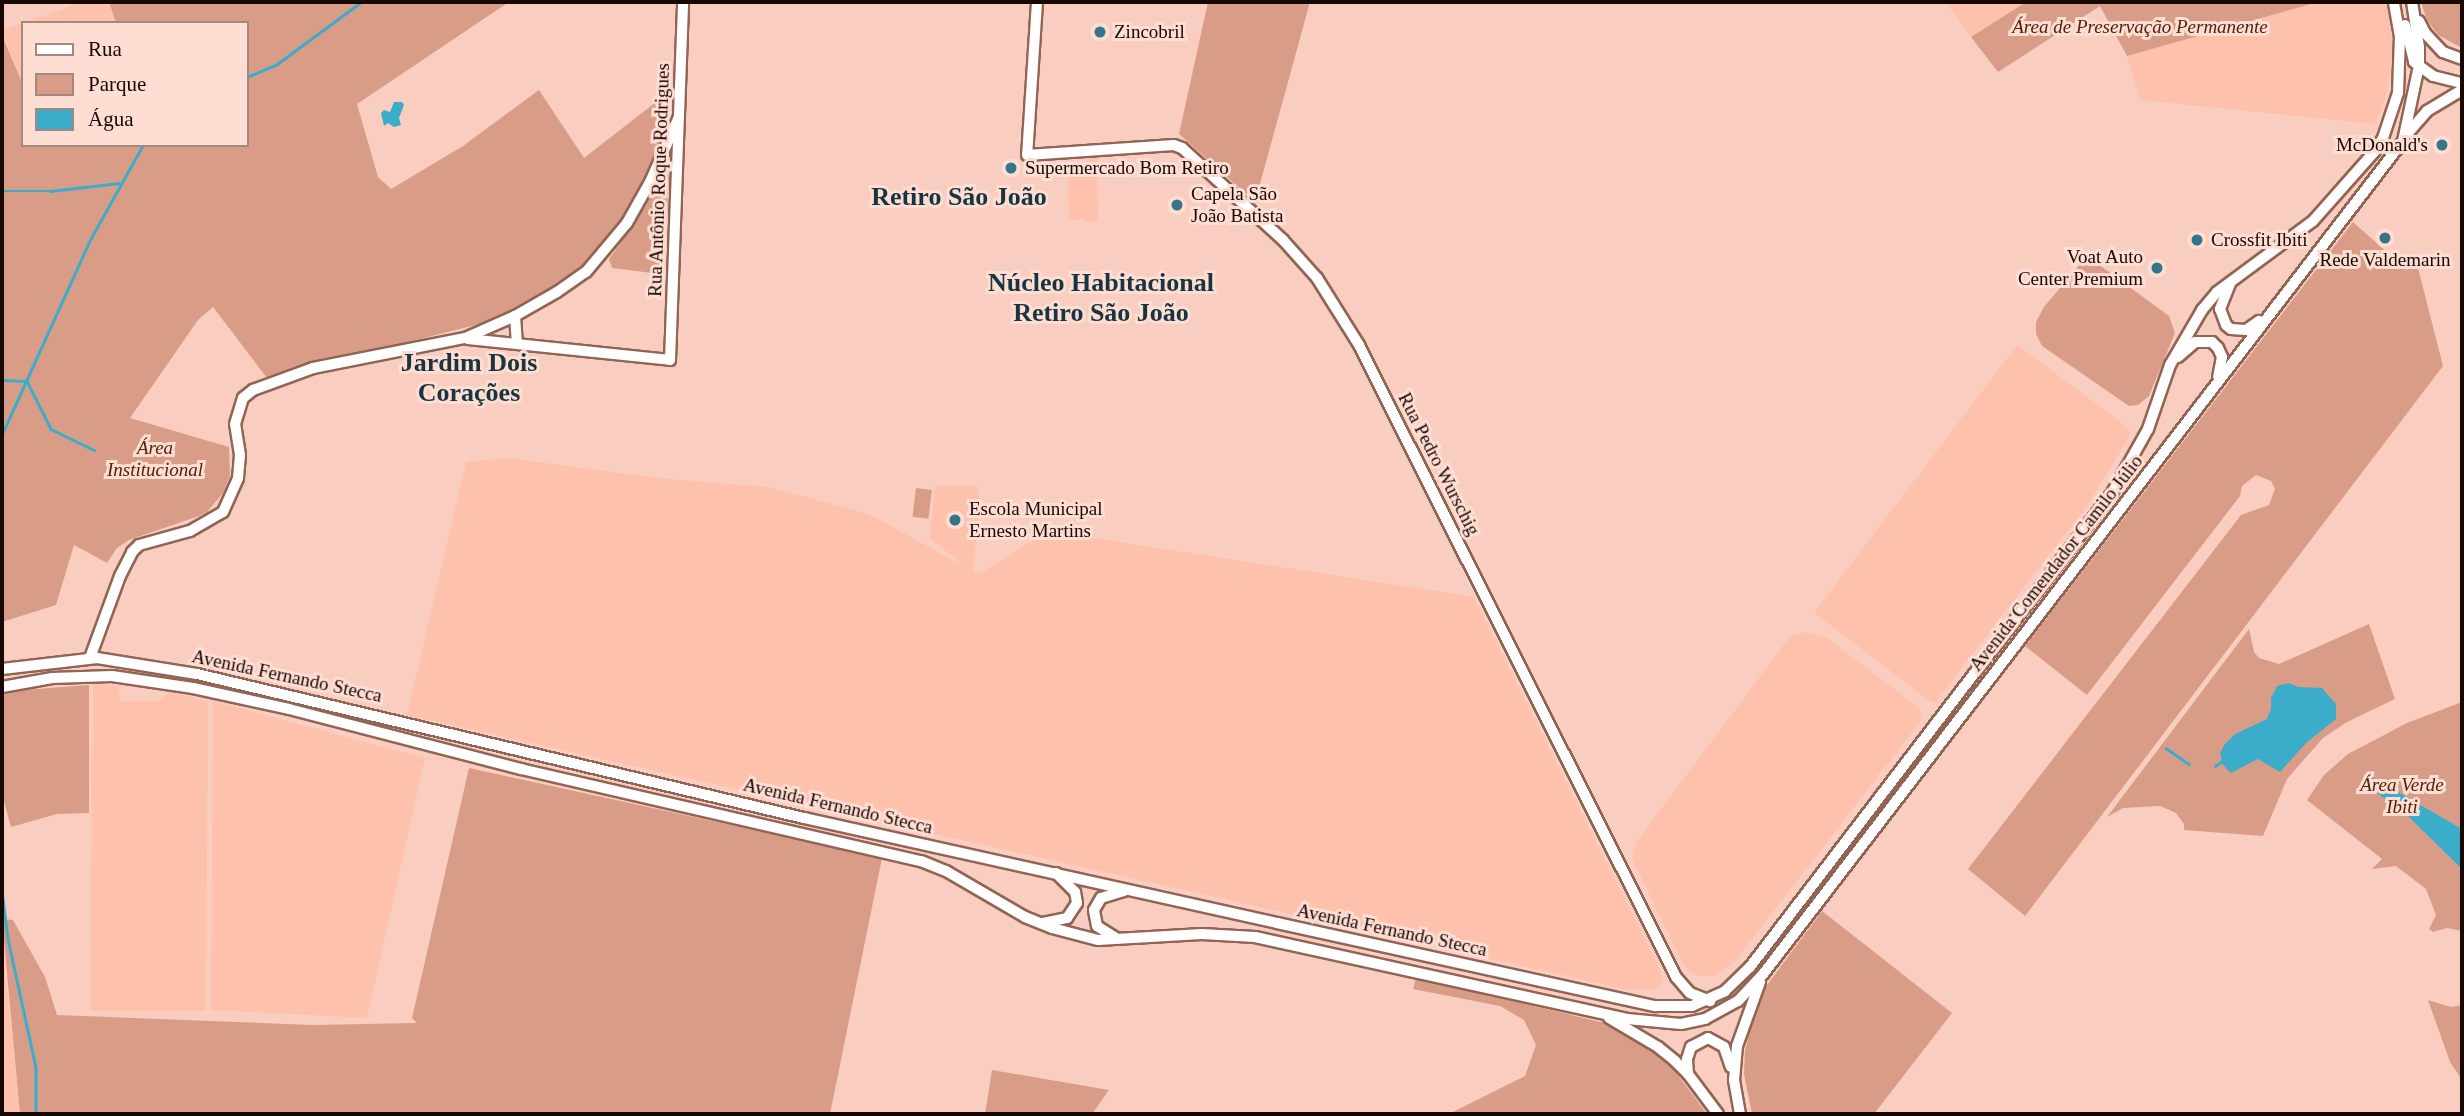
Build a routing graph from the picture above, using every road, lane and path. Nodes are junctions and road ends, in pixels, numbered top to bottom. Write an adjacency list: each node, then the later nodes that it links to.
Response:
1 (683, 2): 9 (main road, Rua Antônio Roque Rodrigues)
2 (1037, 2): 31 (main road, Rua Pedro Wurschig)
3 (2396, 2): 6 (main road); 13 (main road, Avenida Comendador Camilo Júlio)
4 (2412, 2): 5 (main road); 6 (main road, Avenida Comendador Camilo Júlio)
5 (2462, 60)
6 (2419, 66): 7 (main road); 10 (main road, Avenida Comendador Camilo Júlio)
7 (2462, 83)
8 (2462, 90): 10 (main road)
9 (679, 117): 11 (main road); 12 (main road, Rua Antônio Roque Rodrigues)
10 (2404, 138): 14 (main road, Avenida Comendador Camilo Júlio)
11 (658, 166): 12 (main road); 15 (main road)
12 (677, 171): 17 (main road, Rua Antônio Roque Rodrigues)
13 (2232, 281): 14 (main road); 18 (main road, Avenida Comendador Camilo Júlio)
14 (2287, 290): 19 (main road, Avenida Comendador Camilo Júlio)
15 (515, 316): 16 (main road); 17 (main road)
16 (465, 338): 17 (main road); 20 (main road)
17 (517, 343)
18 (2170, 365): 19 (main road); 32 (main road, Avenida Comendador Camilo Júlio)
19 (2217, 383): 30 (main road, Avenida Comendador Camilo Júlio)
20 (90, 658): 21 (main road, Avenida Fernando Stecca); 22 (main road); 24 (main road, Avenida Fernando Stecca)
21 (2, 669)
22 (112, 676): 23 (main road, Avenida Fernando Stecca); 25 (main road, Avenida Fernando Stecca)
23 (2, 687)
24 (369, 712): 25 (main road); 26 (main road, Avenida Fernando Stecca)
25 (335, 722): 28 (main road, Avenida Fernando Stecca)
26 (1056, 873): 27 (main road, Avenida Fernando Stecca); 28 (main road)
27 (1134, 891): 29 (main road); 33 (main road, Avenida Fernando Stecca)
28 (1040, 923): 29 (main road, Avenida Fernando Stecca)
29 (1121, 941): 34 (main road, Avenida Fernando Stecca)
30 (1764, 973): 34 (main road, Avenida Comendador Camilo Júlio); 36 (main road)
31 (1676, 977): 32 (main road, Rua Pedro Wurschig); 33 (main road)
32 (1710, 1000): 33 (main road, Avenida Comendador Camilo Júlio)
33 (1667, 1008)
34 (1597, 1012): 35 (main road)
35 (1688, 1074): 36 (main road); 37 (main road)
36 (1734, 1080): 38 (main road)
37 (1718, 1114)
38 (1740, 1114)

